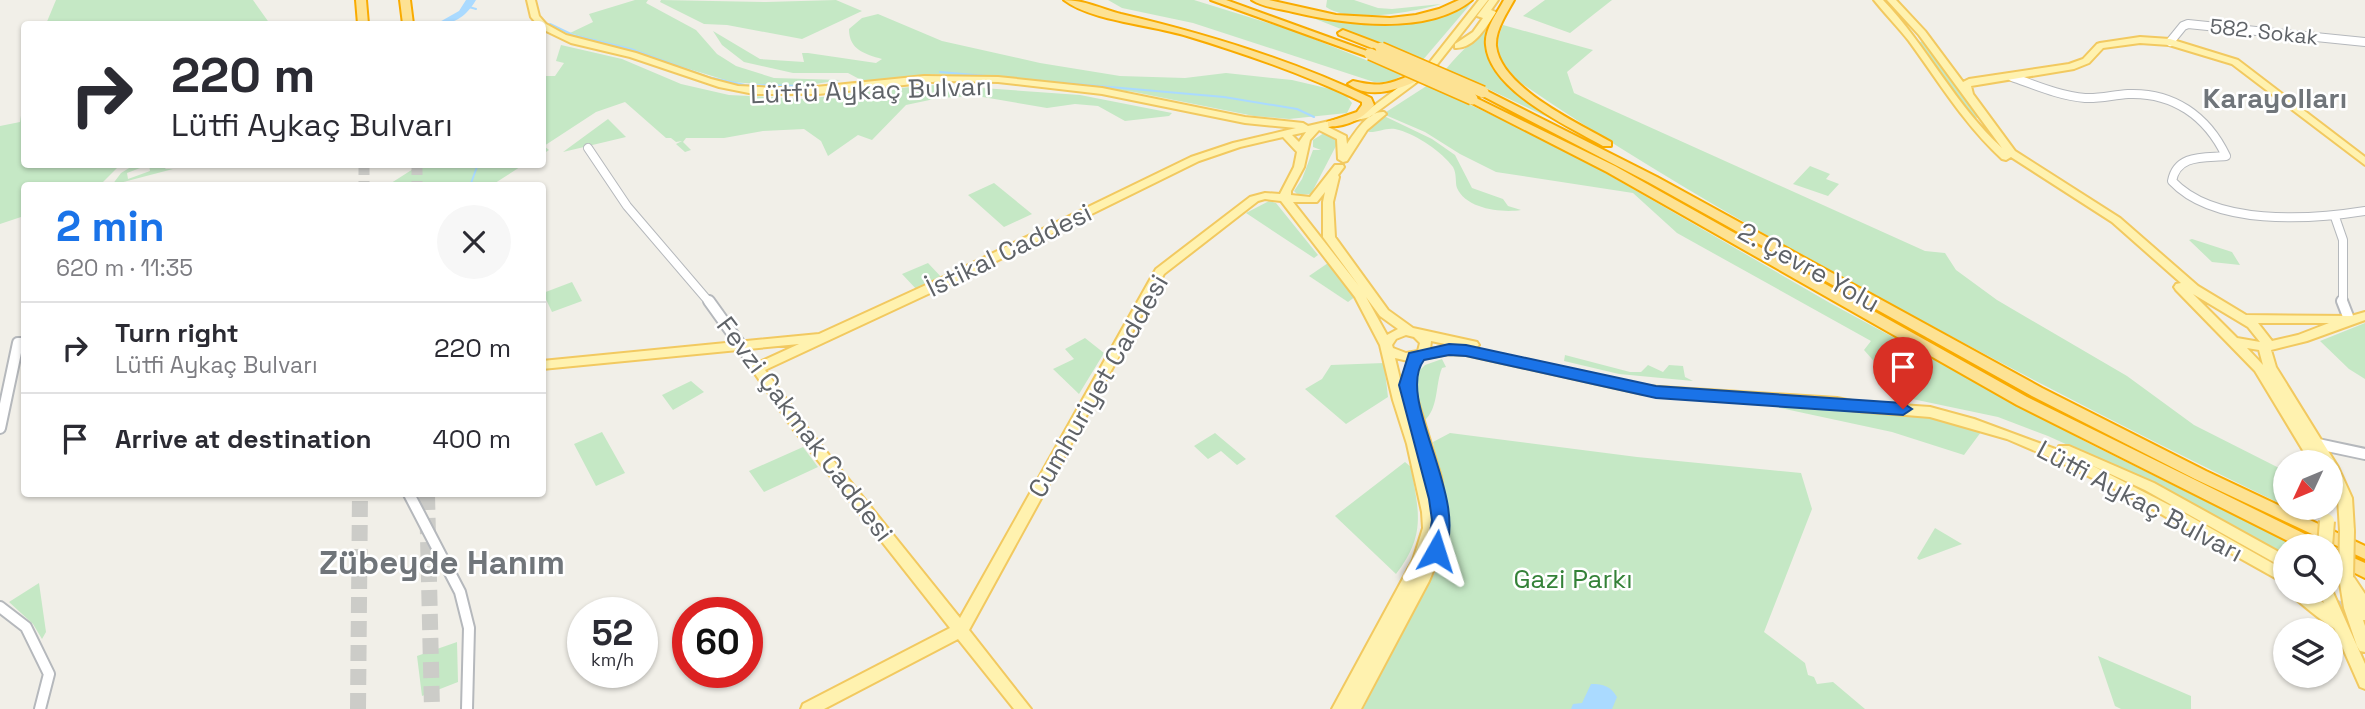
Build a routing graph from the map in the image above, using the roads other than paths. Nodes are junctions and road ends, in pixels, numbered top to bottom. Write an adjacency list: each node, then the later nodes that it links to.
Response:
1 (361, 0): 19 (highway)
2 (405, 0): 20 (highway)
3 (523, 0): 21 (main road)
4 (531, 0): 22 (main road, Lütfü Aykaç Bulvarı)
5 (1069, 0): 31 (highway)
6 (1100, 0): 29 (highway)
7 (1203, 0): 17 (highway)
8 (1216, 0): 17 (highway, 2. Çevre Yolu)
9 (1244, 0): 33 (highway, 2. Çevre Yolu, bridge)
10 (1257, 0): 18 (highway)
11 (1462, 0): 18 (highway)
12 (1467, 0): 18 (highway)
13 (1509, 0): 50 (highway)
14 (1878, 0): 24 (main road)
15 (1891, 0): 27 (main road)
16 (1491, 2): 29 (main road); 35 (main road)
17 (1232, 5): 33 (highway, 2. Çevre Yolu, bridge)
18 (1446, 10)
19 (363, 21)
20 (408, 21)
21 (529, 21)
22 (538, 21)
23 (546, 30): 32 (main road, Lütfü Aykaç Bulvarı)
24 (1912, 42): 27 (main road); 36 (main road)
25 (2170, 42): 26 (street, 582. Sokak); 30 (main road); 45 (main road)
26 (2365, 42)
27 (1932, 47): 28 (main road)
28 (1946, 67): 30 (main road); 34 (main road)
29 (1424, 74): 35 (main road)
30 (2008, 77): 34 (main road); 49 (street)
31 (1336, 85): 35 (highway); 39 (highway)
32 (856, 88): 38 (main road, Lütfü Aykaç Bulvarı); 40 (main road, Lütfü Aykaç Bulvarı)
33 (1477, 95): 50 (highway, 2. Çevre Yolu); 78 (highway, 2. Çevre Yolu)
34 (1968, 96): 37 (main road)
35 (1391, 102): 39 (main road); 46 (main road)
36 (1962, 111): 37 (main road); 56 (main road)
37 (1988, 119): 51 (main road)
38 (1248, 123): 41 (main road, Lütfü Aykaç Bulvarı); 42 (main road)
39 (1332, 124): 40 (main road)
40 (1316, 126): 41 (main road, İstikal Caddesi); 44 (main road); 46 (main road)
41 (1286, 135): 42 (main road, İstikal Caddesi); 44 (main road, Lütfü Aykaç Bulvarı)
42 (1264, 139): 58 (main road, İstikal Caddesi)
43 (588, 148): 61 (street, Fevzi Çakmak Caddesi)
44 (1303, 152): 47 (main road)
45 (2365, 162)
46 (1341, 163): 47 (main road, Cumhuriyet Caddesi); 57 (main road)
47 (1285, 198): 62 (main road); 91 (main road, Cumhuriyet Caddesi)
48 (2365, 211): 49 (street)
49 (2335, 216): 55 (street)
50 (1741, 229): 79 (highway, 2. Çevre Yolu)
51 (2202, 295): 53 (main road); 54 (main road)
52 (2365, 316): 55 (main road)
53 (2244, 318): 54 (main road); 56 (main road); 63 (main road)
54 (2290, 320): 55 (main road)
55 (2349, 320): 63 (main road)
56 (2217, 322): 59 (main road)
57 (1414, 332): 62 (main road); 64 (main road); 67 (main road, Lütfi Aykaç Bulvarı)
58 (824, 337): 61 (main road); 66 (main road, İstikal Caddesi)
59 (2235, 341): 63 (main road); 73 (main road)
60 (21, 343): 69 (street)
61 (740, 345): 65 (main road); 66 (street, Fevzi Çakmak Caddesi)
62 (1388, 348): 64 (main road); 99 (main road)
63 (2267, 348): 70 (main road)
64 (1418, 356): 67 (main road, Lütfi Aykaç Bulvarı); 100 (main road)
65 (546, 365)
66 (757, 368): 91 (main road, Fevzi Çakmak Caddesi)
67 (1577, 375): 68 (main road, Lütfi Aykaç Bulvarı)
68 (1837, 403): 71 (main road, Lütfi Aykaç Bulvarı); 72 (main road)
69 (0, 428)
70 (2318, 444): 74 (main road); 75 (street)
71 (2039, 446): 84 (main road, Lütfi Aykaç Bulvarı); 86 (main road)
72 (2064, 449): 80 (main road); 82 (main road)
73 (2310, 450)
74 (2321, 450)
75 (2365, 454)
76 (2343, 492): 85 (main road, bridge)
77 (411, 497): 96 (street)
78 (2289, 534)
79 (2365, 553)
80 (2273, 556)
81 (2343, 560): 83 (highway)
82 (2273, 564)
83 (2365, 570)
84 (2273, 571)
85 (2346, 577): 89 (main road); 93 (main road)
86 (2273, 579)
87 (2314, 604): 90 (main road)
88 (0, 607): 95 (street)
89 (2365, 611)
90 (2330, 618)
91 (961, 630): 97 (main road); 98 (main road, Fevzi Çakmak Caddesi)
92 (2343, 635): 94 (main road)
93 (2365, 646)
94 (2365, 682)
95 (40, 709)
96 (467, 709)
97 (809, 709)
98 (1023, 709)
99 (1340, 709)
100 (1353, 709)

